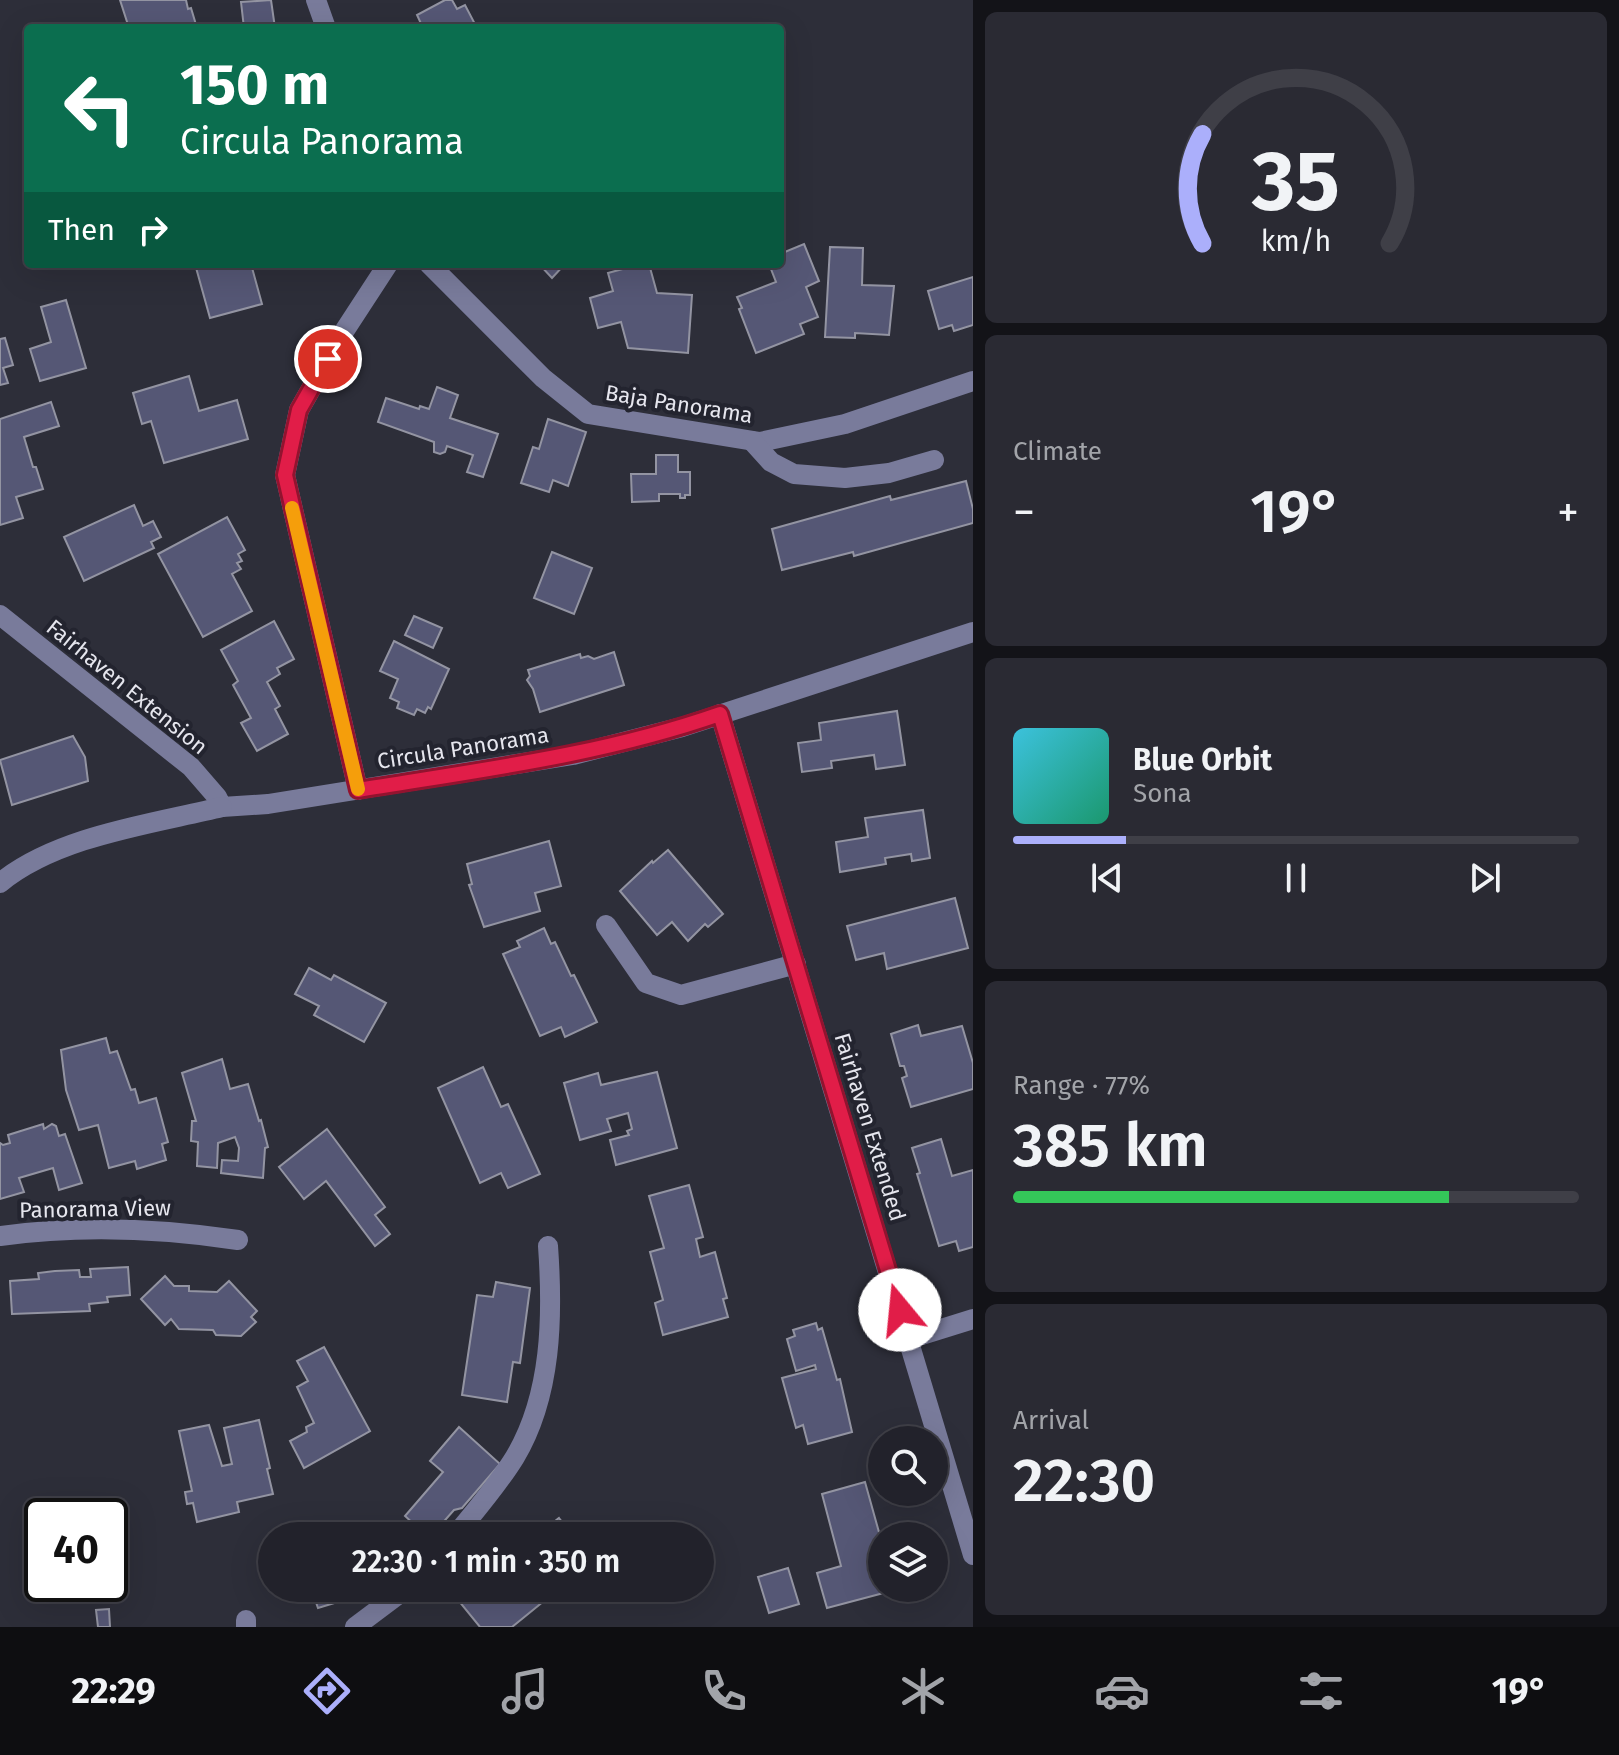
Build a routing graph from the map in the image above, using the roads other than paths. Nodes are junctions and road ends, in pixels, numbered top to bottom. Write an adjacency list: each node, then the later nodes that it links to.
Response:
1 (316, 0): 2 (street)
2 (325, 24)
3 (385, 268): 11 (street, Circula Panorama)
4 (433, 268): 6 (street, Baja Panorama)
5 (973, 381): 6 (street, Baja Panorama)
6 (752, 441): 7 (street)
7 (934, 460)
8 (0, 615): 12 (street, Fairhaven Extension)
9 (973, 632): 10 (street, Circula Panorama)
10 (720, 714): 11 (street, Circula Panorama); 15 (street, Fairhaven Extended)
11 (358, 790): 12 (street)
12 (222, 807): 13 (street)
13 (0, 883)
14 (606, 925): 15 (street)
15 (796, 964): 20 (street, Fairhaven Extended)
16 (0, 1236): 17 (street, Panorama View)
17 (238, 1240)
18 (548, 1246): 21 (street)
19 (973, 1319): 20 (street)
20 (909, 1339): 22 (street, Fairhaven Extended)
21 (466, 1522)
22 (973, 1555)
23 (388, 1602): 24 (street)
24 (355, 1627)

